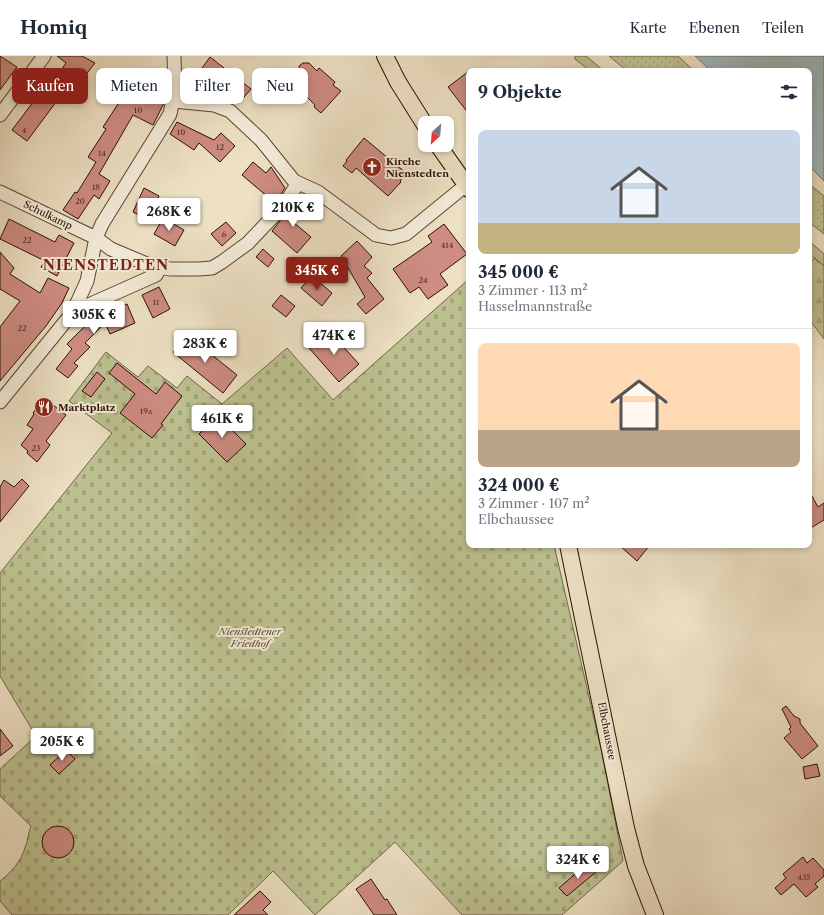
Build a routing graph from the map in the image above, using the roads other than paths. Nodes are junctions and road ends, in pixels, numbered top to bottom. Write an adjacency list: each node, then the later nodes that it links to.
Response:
1 (44, 56): 5 (street)
2 (174, 56): 4 (street)
3 (385, 56): 6 (main road)
4 (174, 101): 8 (street); 12 (street)
5 (0, 115)
6 (419, 116)
7 (443, 152): 9 (main road)
8 (298, 183): 10 (street); 13 (street)
9 (466, 186)
10 (466, 188)
11 (0, 192): 12 (street, Schulkamp)
12 (96, 238): 13 (street, Schulkamp); 14 (street)
13 (160, 268): 14 (street)
14 (73, 312): 15 (street)
15 (0, 402)
16 (569, 548): 17 (main road, Elbchaussee)
17 (655, 915)

